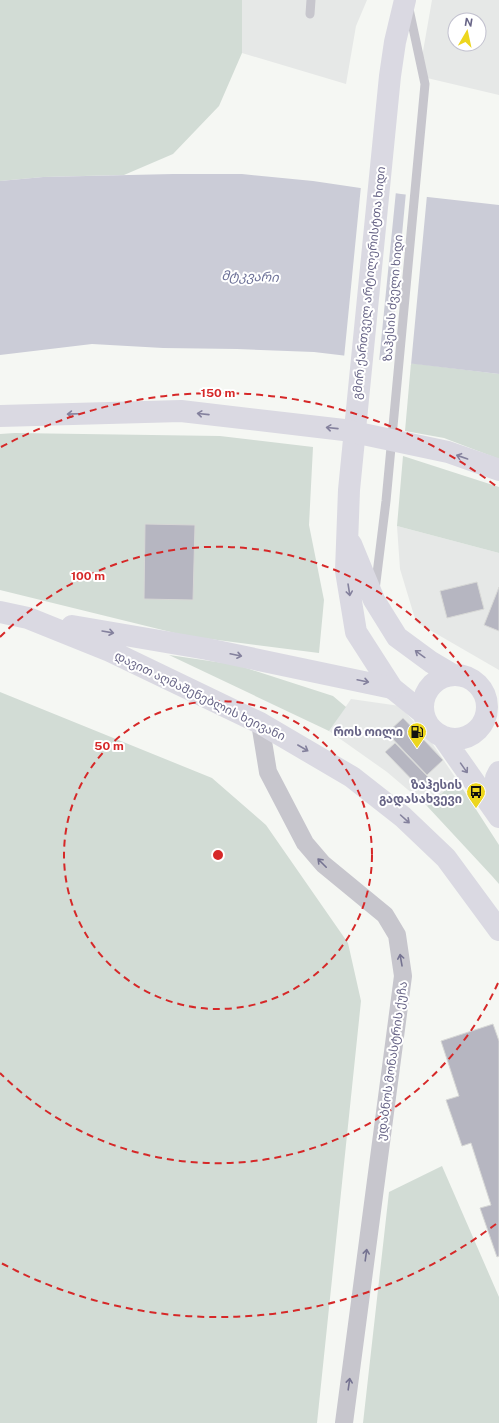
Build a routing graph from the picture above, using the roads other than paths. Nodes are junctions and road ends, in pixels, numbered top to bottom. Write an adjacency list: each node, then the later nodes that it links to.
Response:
1 (311, 0): 3 (lane)
2 (406, 0): 6 (main road, გმირ ქართველ არტილერისტთა ხიდი); 7 (lane, ზაჰესის ძველი ხიდი)
3 (310, 14)
4 (0, 416): 5 (main road, one-way to 4)
5 (499, 470)
6 (348, 538): 7 (main road); 11 (main road, one-way to 11)
7 (374, 600): 10 (main road, one-way to 7)
8 (0, 612): 9 (main road, დავით აღმაშენებლის ხეივანი)
9 (28, 618): 11 (main road, one-way to 11); 14 (main road, დავით აღმაშენებლის ხეივანი)
10 (453, 675): 12 (main road); 13 (main road)
11 (392, 688): 13 (main road)
12 (490, 693): 15 (main road)
13 (423, 713): 15 (main road)
14 (260, 723): 19 (main road, დავით აღმაშენებლის ხეივანი, one-way to 19); 20 (street, უდაბნოს მონასტრის ქუჩა, one-way to 14)
15 (442, 736): 18 (main road, one-way to 18)
16 (499, 772): 17 (main road)
17 (499, 791)
18 (499, 818)
19 (499, 930)
20 (344, 1423)

